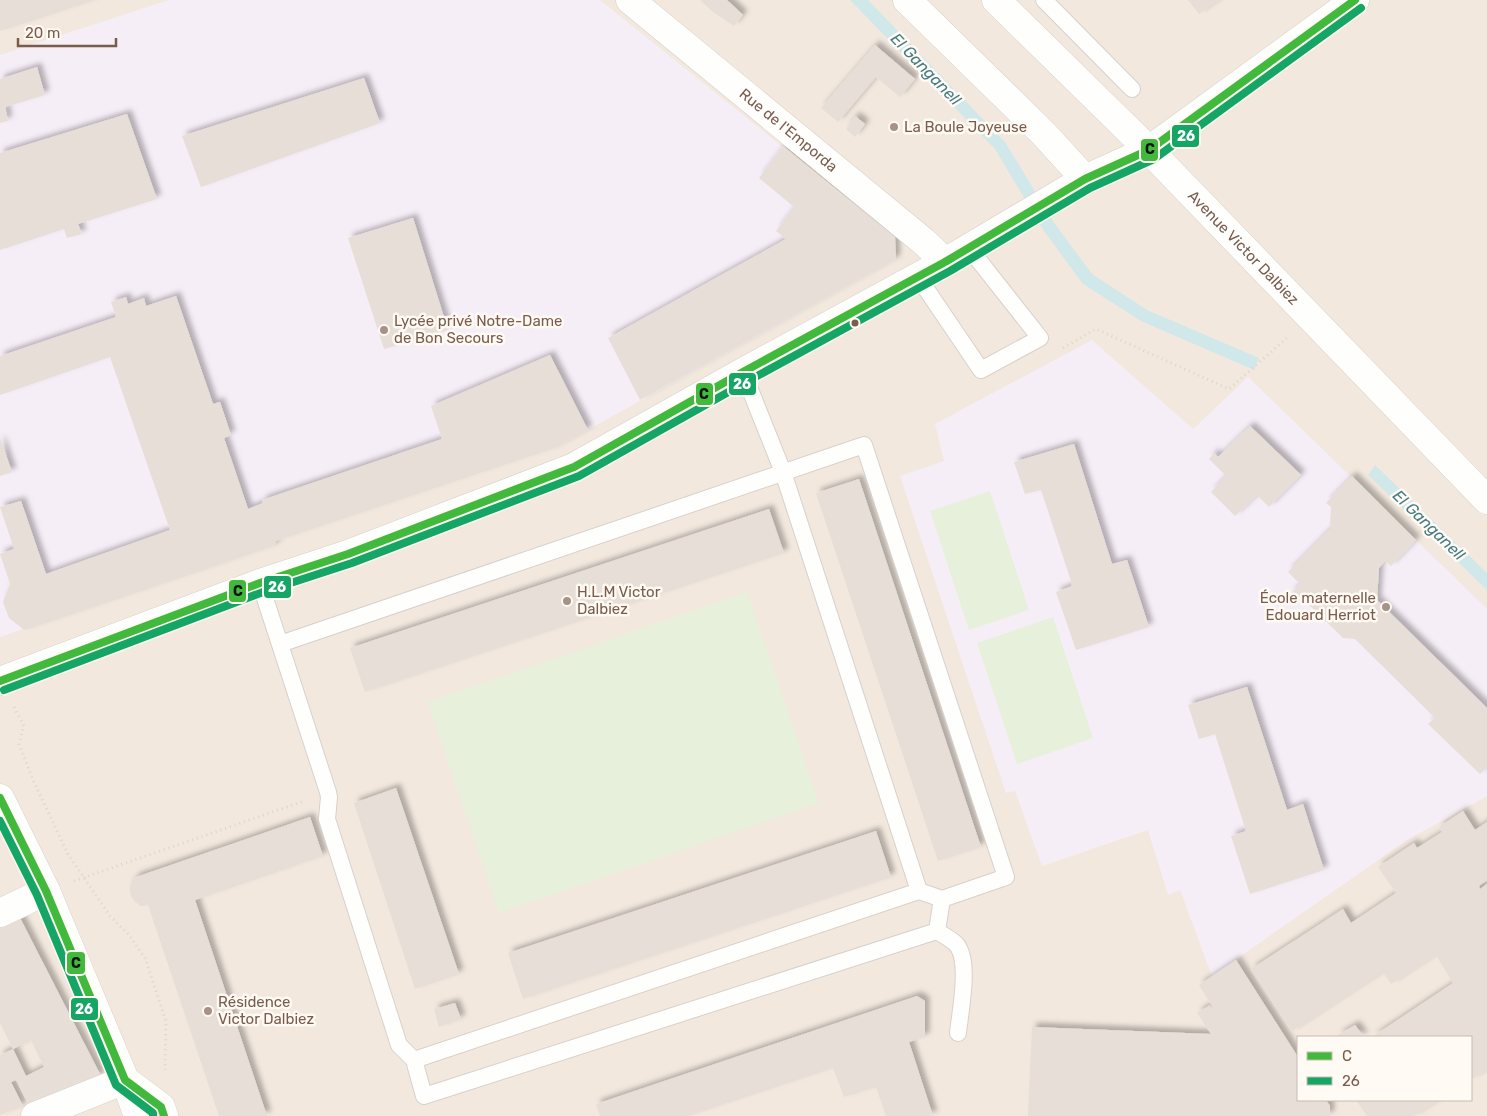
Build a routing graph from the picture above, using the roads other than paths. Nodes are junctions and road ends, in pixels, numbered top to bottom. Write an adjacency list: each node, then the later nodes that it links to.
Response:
1 (630, 0): 10 (street, Rue de l'Emporda)
2 (907, 0): 8 (street)
3 (996, 0): 7 (street, Avenue Victor Dalbiez)
4 (1044, 0): 6 (lane)
5 (1355, 0): 7 (street)
6 (1132, 89)
7 (1149, 150): 8 (street); 14 (street, Avenue Victor Dalbiez)
8 (1085, 178): 9 (street)
9 (968, 248): 10 (street); 11 (lane)
10 (946, 262): 11 (street)
11 (918, 277): 12 (street)
12 (743, 372): 13 (lane); 15 (street)
13 (783, 472): 16 (lane); 20 (lane); 21 (lane)
14 (1487, 500)
15 (260, 583): 16 (lane); 17 (street)
16 (280, 644): 25 (lane)
17 (0, 681)
18 (0, 798): 19 (street)
19 (46, 891): 22 (street); 26 (street)
20 (919, 891): 21 (lane); 25 (lane)
21 (942, 899): 23 (lane)
22 (0, 913)
23 (937, 931): 24 (lane); 25 (lane)
24 (958, 1033)
25 (414, 1060)
26 (125, 1080): 27 (street); 28 (street); 29 (street)
27 (35, 1116)
28 (138, 1116)
29 (164, 1116)

